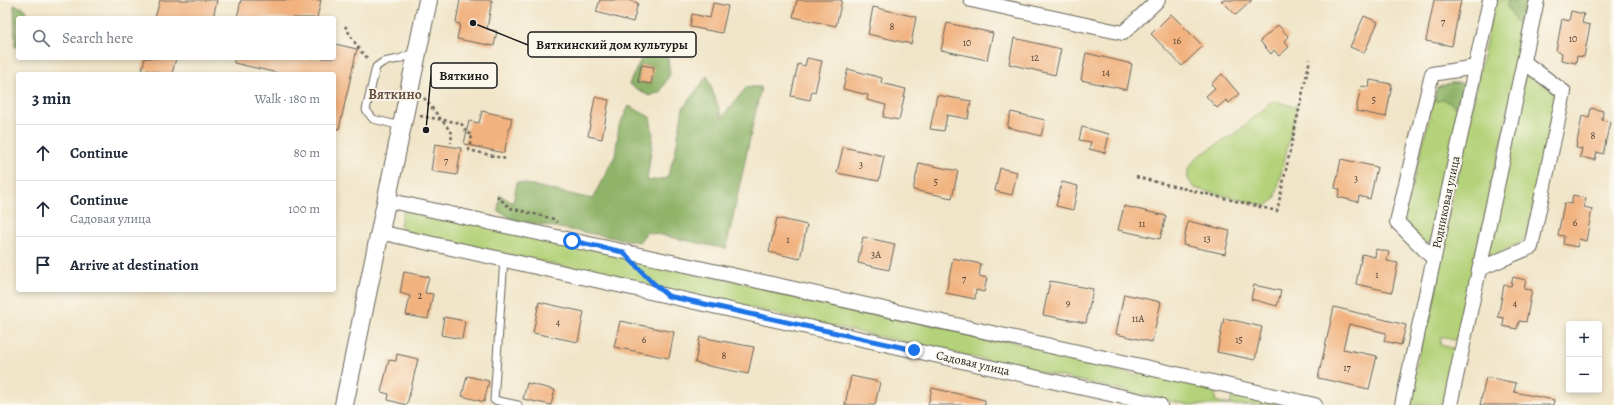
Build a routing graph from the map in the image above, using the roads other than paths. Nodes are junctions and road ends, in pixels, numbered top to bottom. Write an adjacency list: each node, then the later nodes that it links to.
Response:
1 (428, 0): 6 (street)
2 (971, 0): 3 (street)
3 (1158, 0)
4 (1490, 0): 8 (street, Родниковая улица)
5 (1537, 0): 7 (street)
6 (417, 51): 9 (street); 9 (lane)
7 (1524, 62): 14 (street); 14 (street)
8 (1476, 67): 13 (street, Родниковая улица); 13 (street)
9 (401, 126): 10 (street)
10 (386, 200): 11 (street); 18 (street)
11 (379, 232): 12 (street, Садовая улица); 15 (street)
12 (504, 259): 16 (lane); 17 (street, Садовая улица)
13 (1434, 259): 19 (street, Родниковая улица)
14 (1479, 268): 20 (street)
15 (344, 405)
16 (518, 405)
17 (1160, 405)
18 (1314, 405)
19 (1402, 405)
20 (1450, 405)

